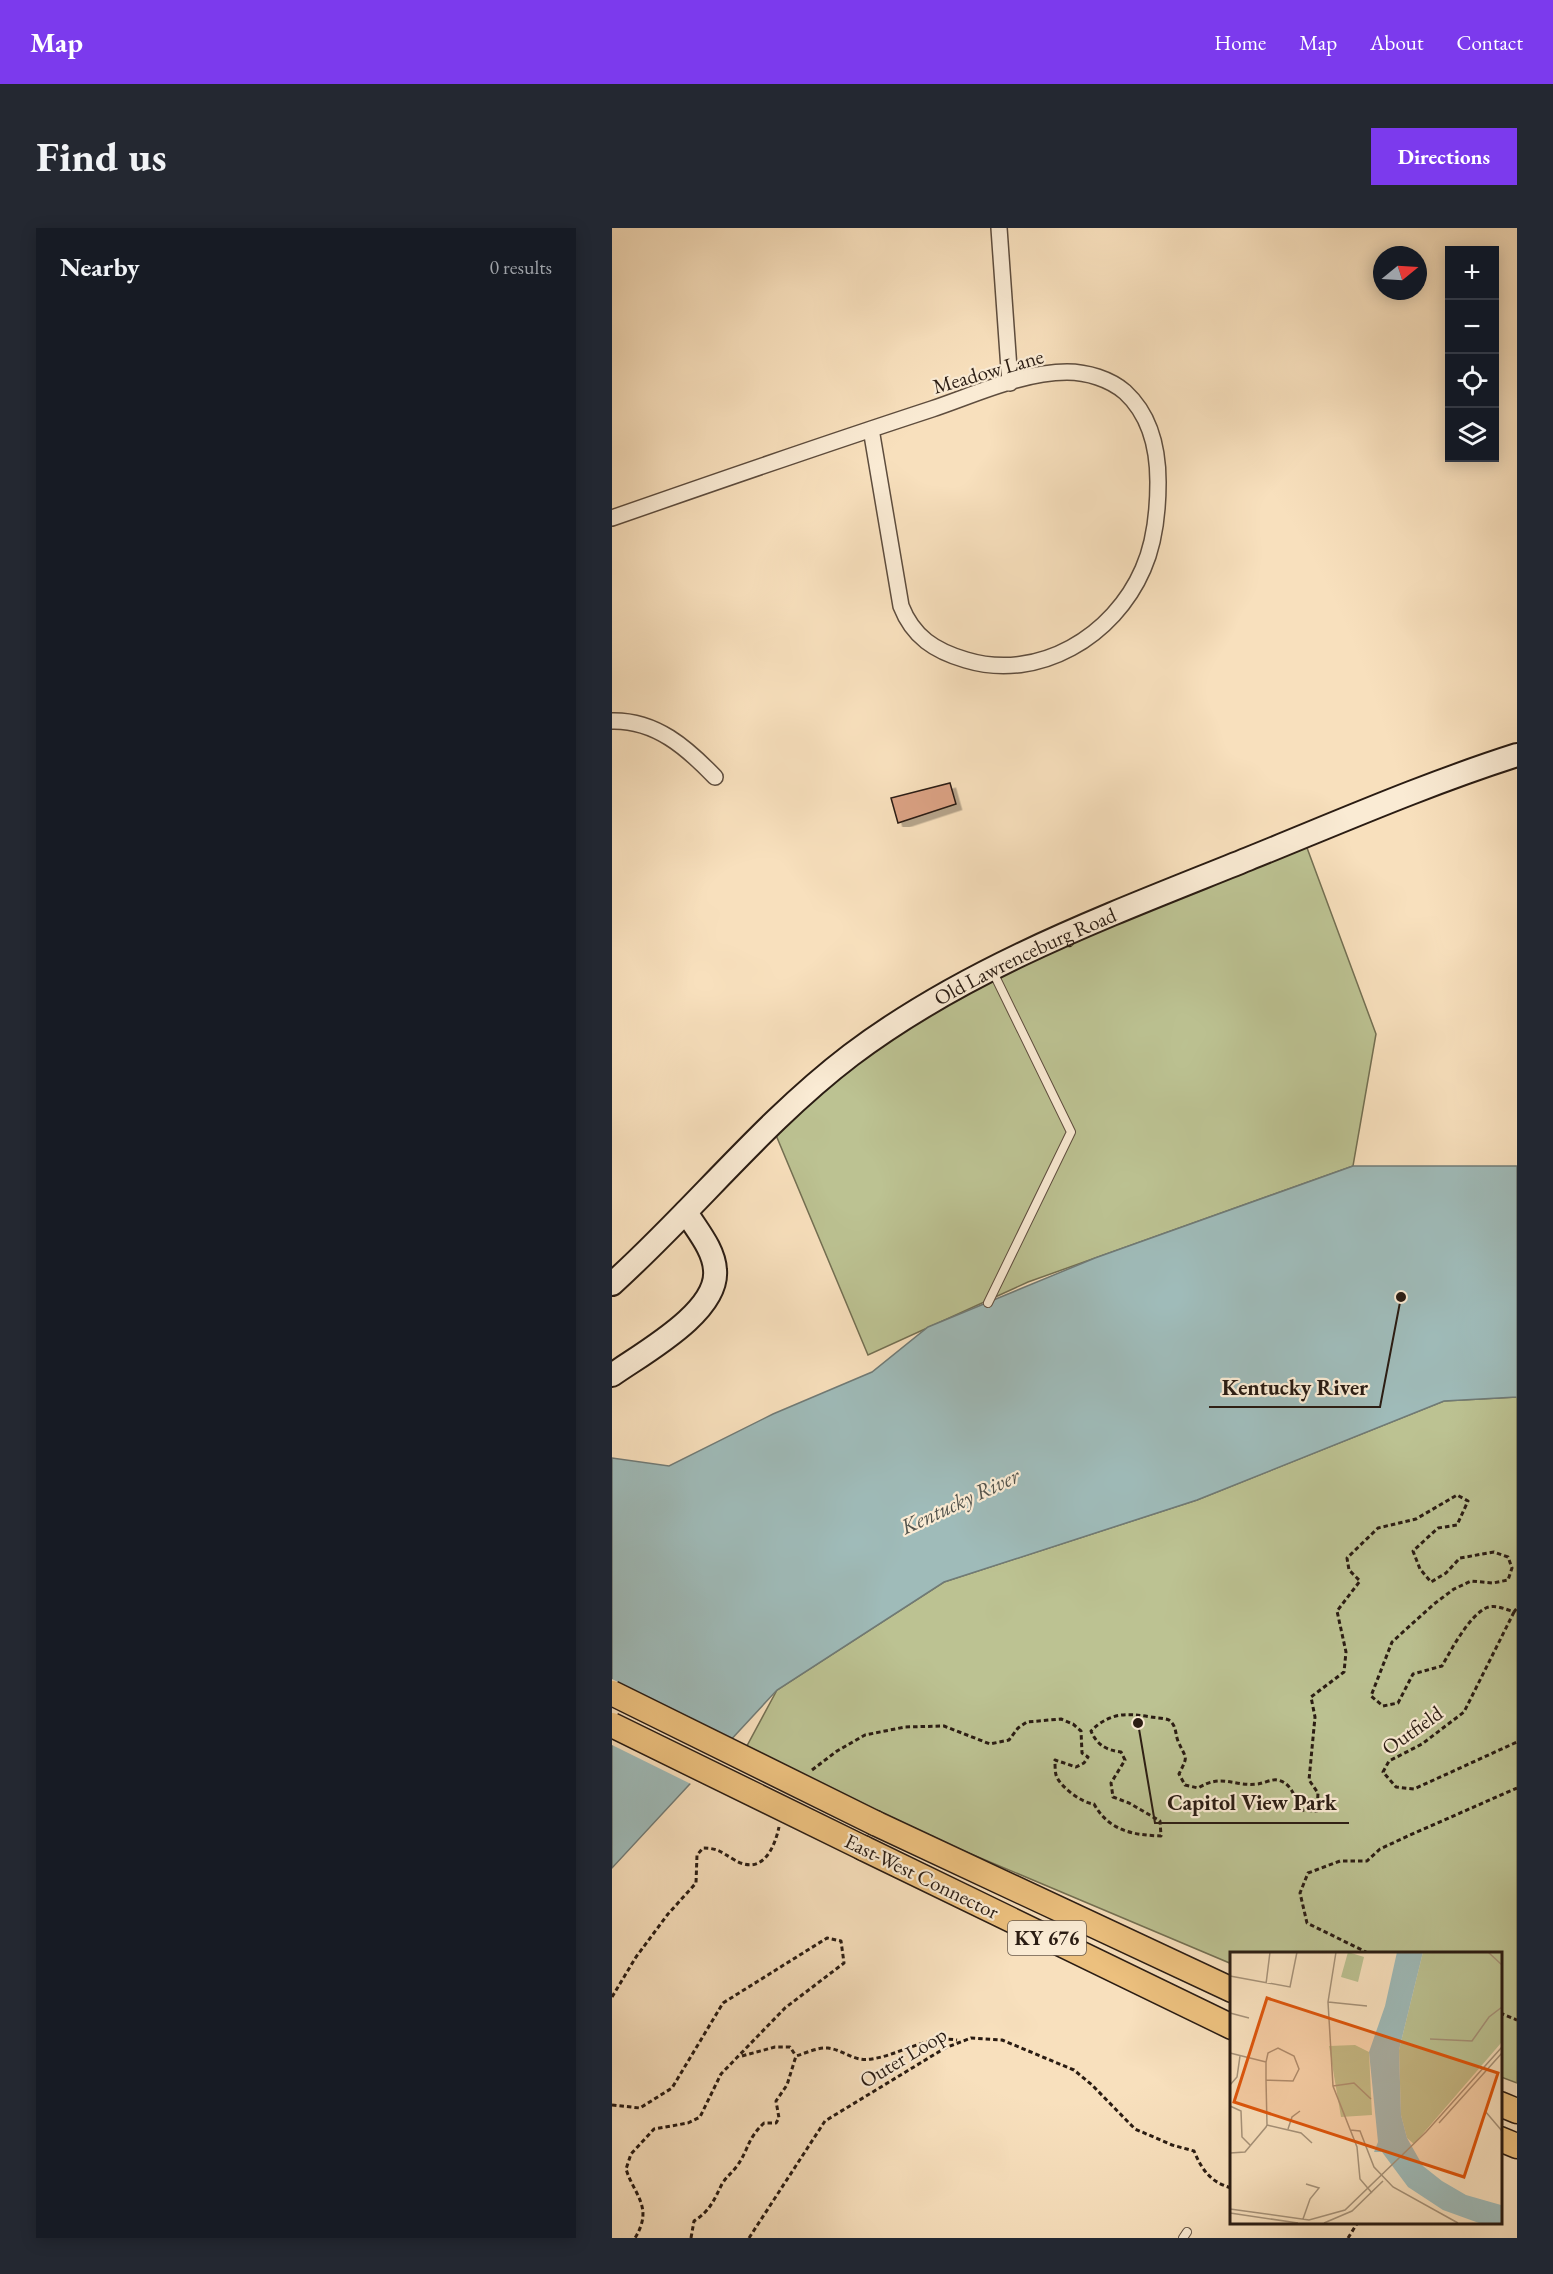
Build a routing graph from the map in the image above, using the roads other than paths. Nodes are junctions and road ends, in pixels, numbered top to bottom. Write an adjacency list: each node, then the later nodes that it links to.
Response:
1 (999, 228): 2 (street)
2 (1010, 383): 3 (street, Meadow Lane); 3 (street, Meadow Lane)
3 (871, 429): 4 (street, Meadow Lane)
4 (612, 518)
5 (612, 721): 7 (street)
6 (1517, 755): 8 (main road, Old Lawrenceburg Road)
7 (715, 777)
8 (992, 969): 9 (main road, Old Lawrenceburg Road); 11 (lane)
9 (686, 1212): 10 (main road, Old Lawrenceburg Road); 12 (main road)
10 (612, 1284)
11 (988, 1303)
12 (612, 1375)
13 (612, 1693): 15 (main road, East-West Connector / KY 676, bridge)
14 (612, 1725): 16 (main road, East-West Connector / KY 676, bridge)
15 (1230, 1989)
16 (1230, 2026)
17 (1502, 2105): 18 (main road)
18 (1517, 2111)
19 (1502, 2140): 20 (main road)
20 (1517, 2146)

